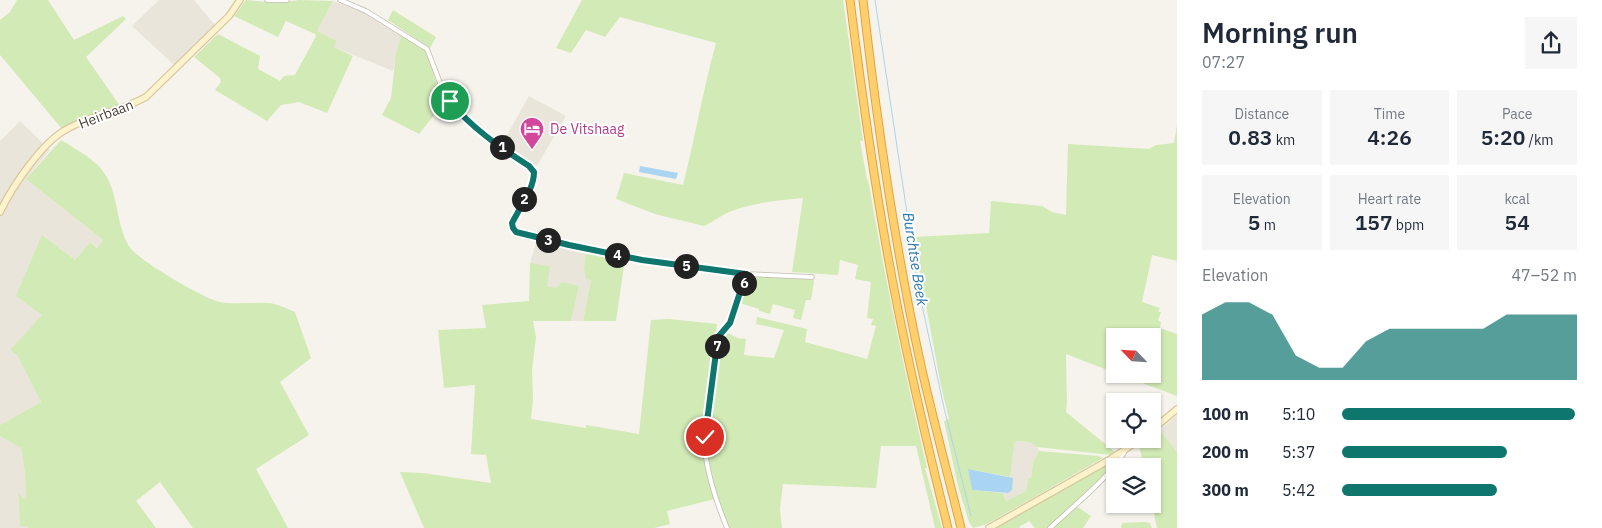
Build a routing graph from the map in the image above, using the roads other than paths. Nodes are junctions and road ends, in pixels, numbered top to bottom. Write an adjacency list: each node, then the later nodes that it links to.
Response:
1 (240, 0): 7 (street, Heirbaan)
2 (267, 0): 3 (street)
3 (287, 0)
4 (340, 0): 8 (street)
5 (850, 0): 14 (highway)
6 (863, 0): 15 (highway)
7 (0, 212)
8 (746, 274): 9 (street); 13 (street)
9 (812, 277)
10 (1177, 409): 11 (street)
11 (1161, 422)
12 (1127, 449): 16 (street); 17 (street)
13 (727, 528)
14 (948, 528)
15 (961, 528)
16 (990, 528)
17 (1050, 528)

